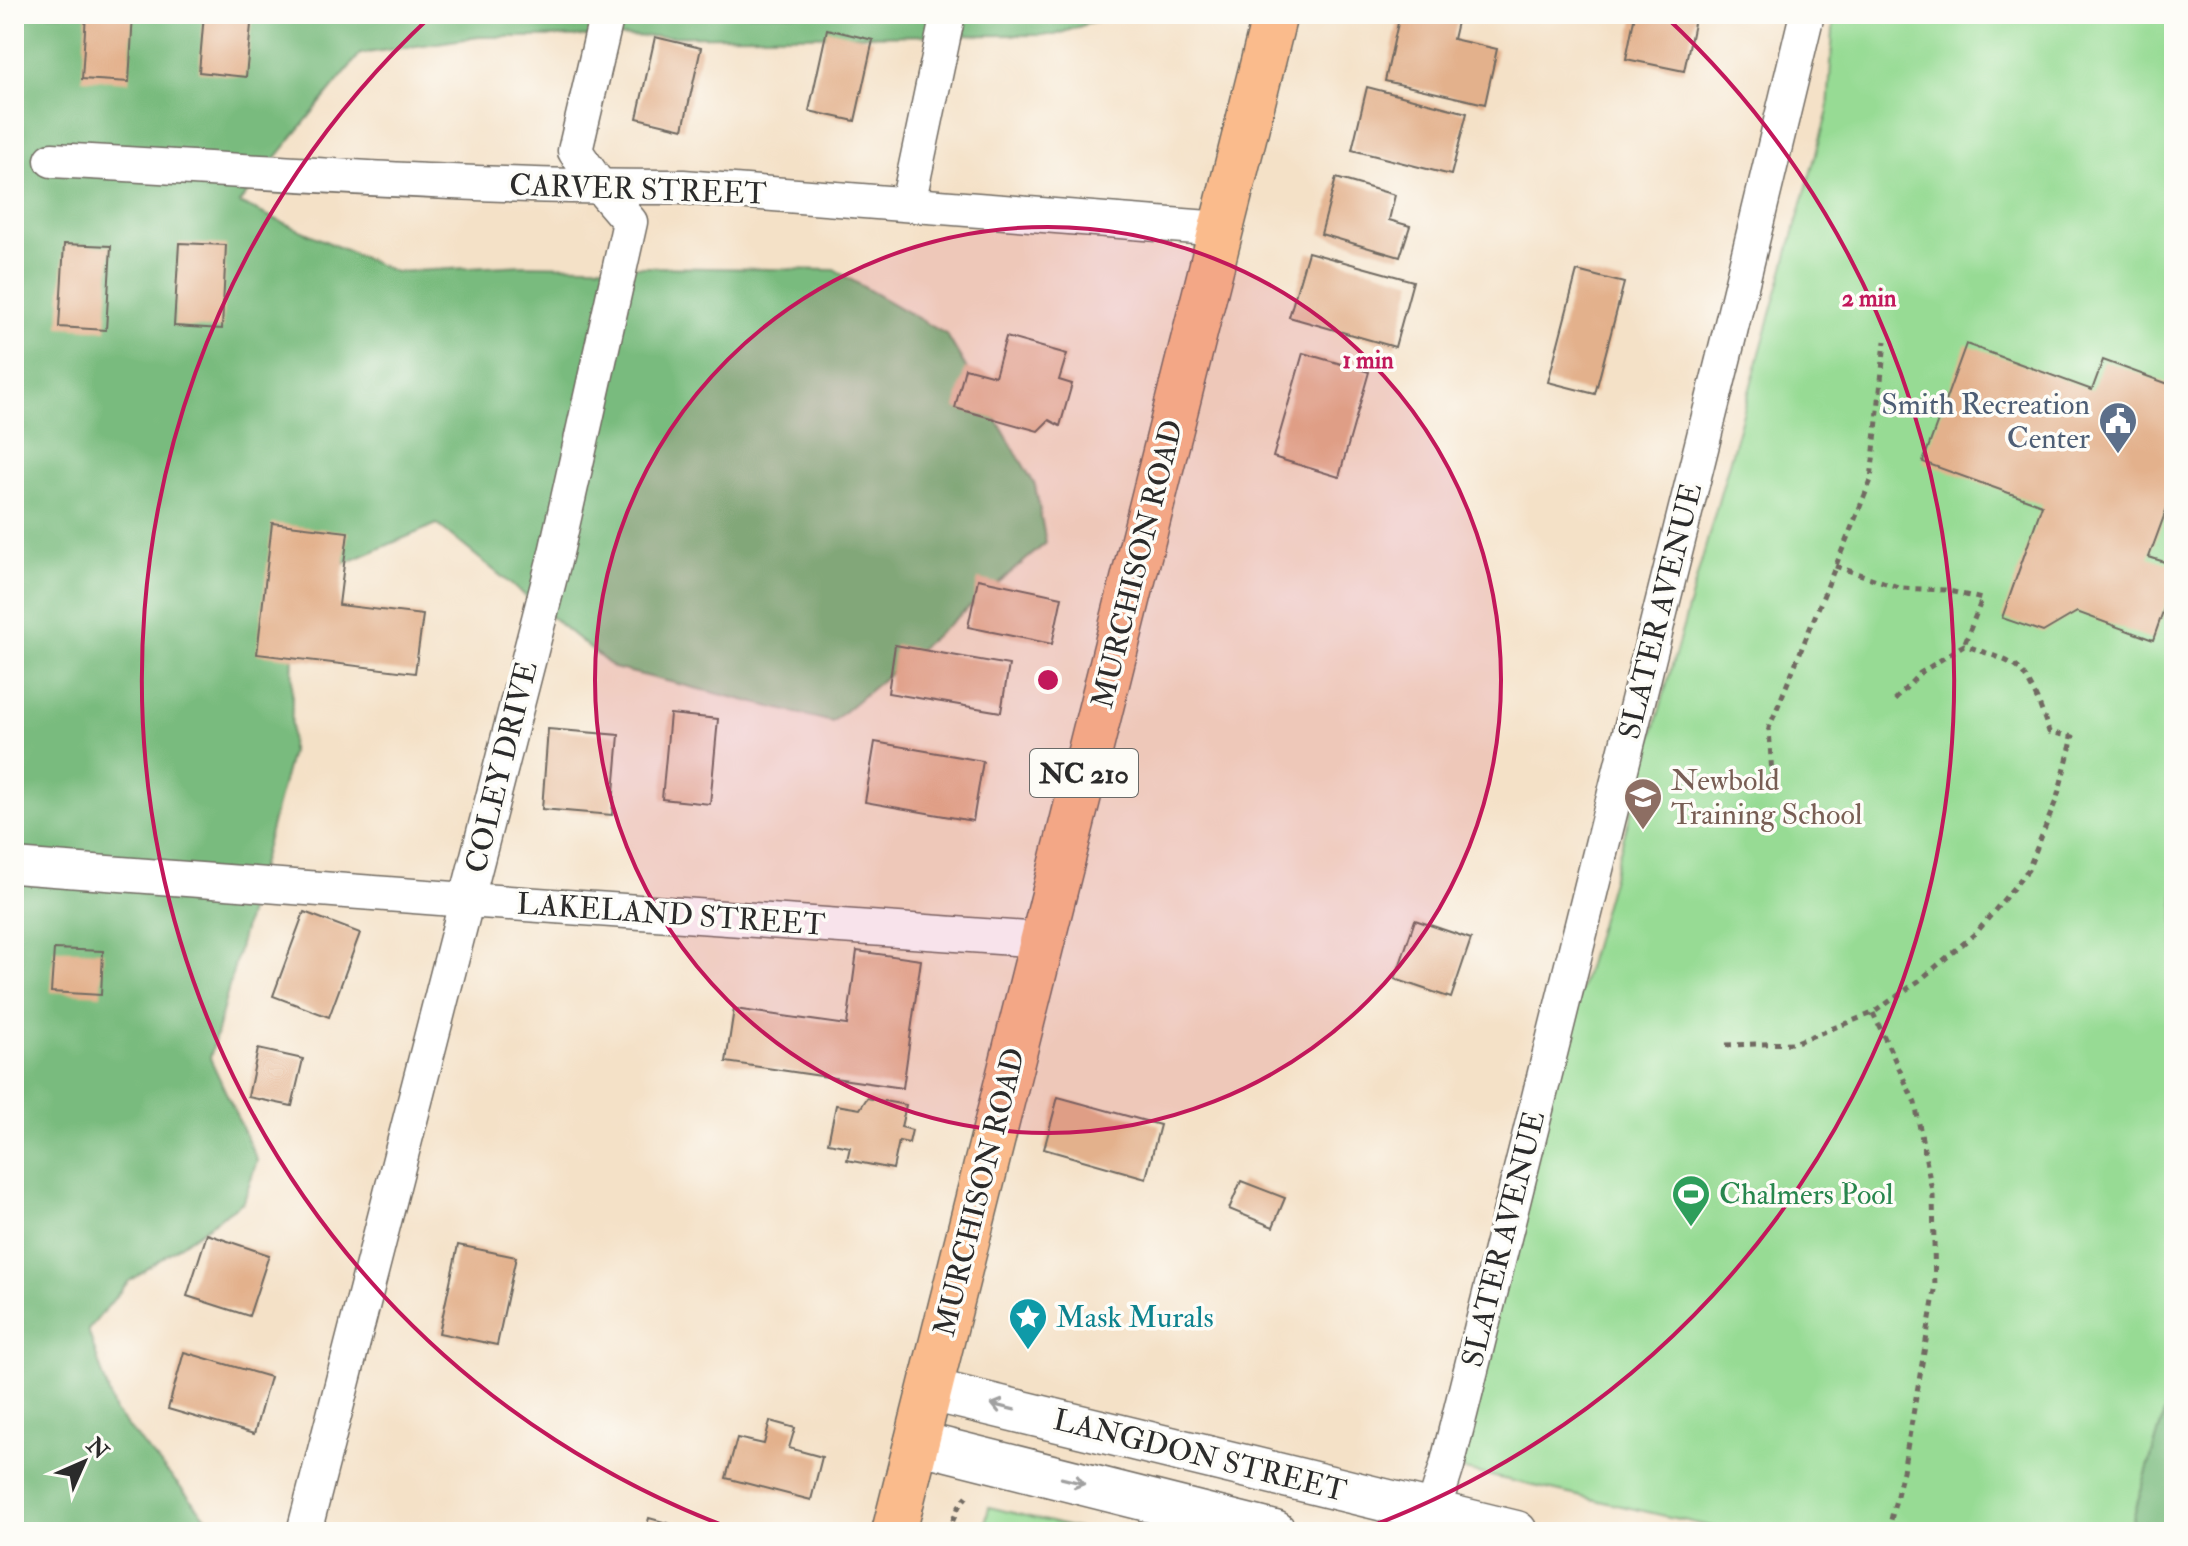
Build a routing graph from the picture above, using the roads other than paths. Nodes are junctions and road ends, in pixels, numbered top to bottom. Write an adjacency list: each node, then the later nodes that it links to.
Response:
1 (607, 14): 6 (street, COLEY DRIVE)
2 (948, 14): 7 (street)
3 (1275, 14): 8 (main road, MURCHISON ROAD / NC 210)
4 (1807, 14): 14 (street, SLATER AVENUE)
5 (52, 160): 6 (street, CARVER STREET)
6 (600, 187): 7 (street, CARVER STREET); 10 (street, COLEY DRIVE)
7 (908, 204): 8 (street, CARVER STREET)
8 (1222, 229): 11 (main road, MURCHISON ROAD / NC 210)
9 (14, 866): 10 (street, LAKELAND STREET)
10 (467, 900): 11 (street, LAKELAND STREET); 15 (street, COLEY DRIVE)
11 (1042, 940): 12 (main road, MURCHISON ROAD / NC 210)
12 (931, 1390): 13 (main road, MURCHISON ROAD / NC 210); 14 (street, LANGDON STREET, one-way to 12)
13 (916, 1442): 16 (main road, MURCHISON ROAD / NC 210); 17 (street, LANGDON STREET, one-way to 17)
14 (1430, 1521): 18 (street, LANGDON STREET)
15 (304, 1532)
16 (894, 1532)
17 (1275, 1532)
18 (1516, 1532)

